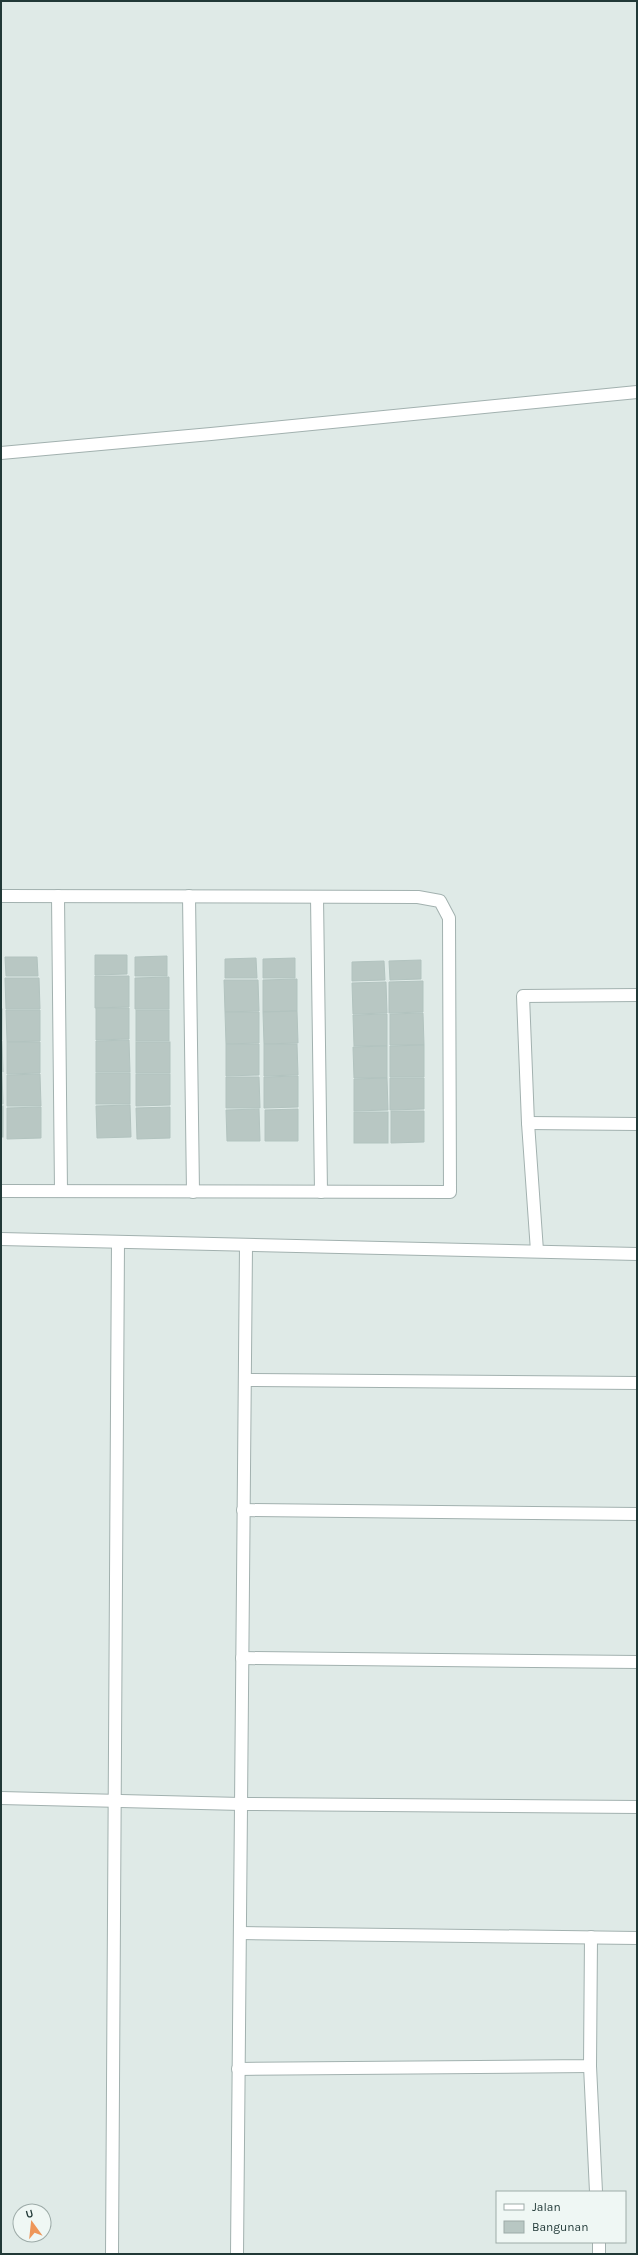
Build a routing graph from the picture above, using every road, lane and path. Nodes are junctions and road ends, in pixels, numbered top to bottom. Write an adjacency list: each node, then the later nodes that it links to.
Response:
1 (637, 392): 2 (street)
2 (1, 453)
3 (1, 896): 4 (street)
4 (58, 896): 5 (street); 11 (street)
5 (189, 896): 6 (street); 12 (street)
6 (318, 897): 13 (street); 13 (street)
7 (637, 995): 8 (street)
8 (528, 1123): 9 (street); 17 (street)
9 (637, 1124)
10 (1, 1191): 11 (street)
11 (61, 1191): 12 (street)
12 (193, 1192): 13 (street)
13 (321, 1192)
14 (1, 1239): 15 (street)
15 (118, 1242): 16 (street); 26 (street)
16 (246, 1246): 17 (street); 19 (street)
17 (537, 1252): 18 (street)
18 (637, 1254)
19 (245, 1380): 20 (street); 21 (street)
20 (637, 1383)
21 (244, 1510): 22 (street); 23 (street)
22 (637, 1514)
23 (242, 1658): 24 (street); 27 (street)
24 (637, 1662)
25 (1, 1798): 26 (street)
26 (115, 1801): 27 (street); 36 (street)
27 (241, 1804): 28 (street); 29 (street)
28 (637, 1807)
29 (240, 1934): 30 (street); 33 (street)
30 (591, 1937): 31 (street); 32 (street)
31 (637, 1938)
32 (590, 2066): 33 (street); 34 (street)
33 (238, 2069): 37 (street)
34 (596, 2191)
35 (599, 2243): 38 (street)
36 (112, 2254)
37 (237, 2254)
38 (600, 2254)

